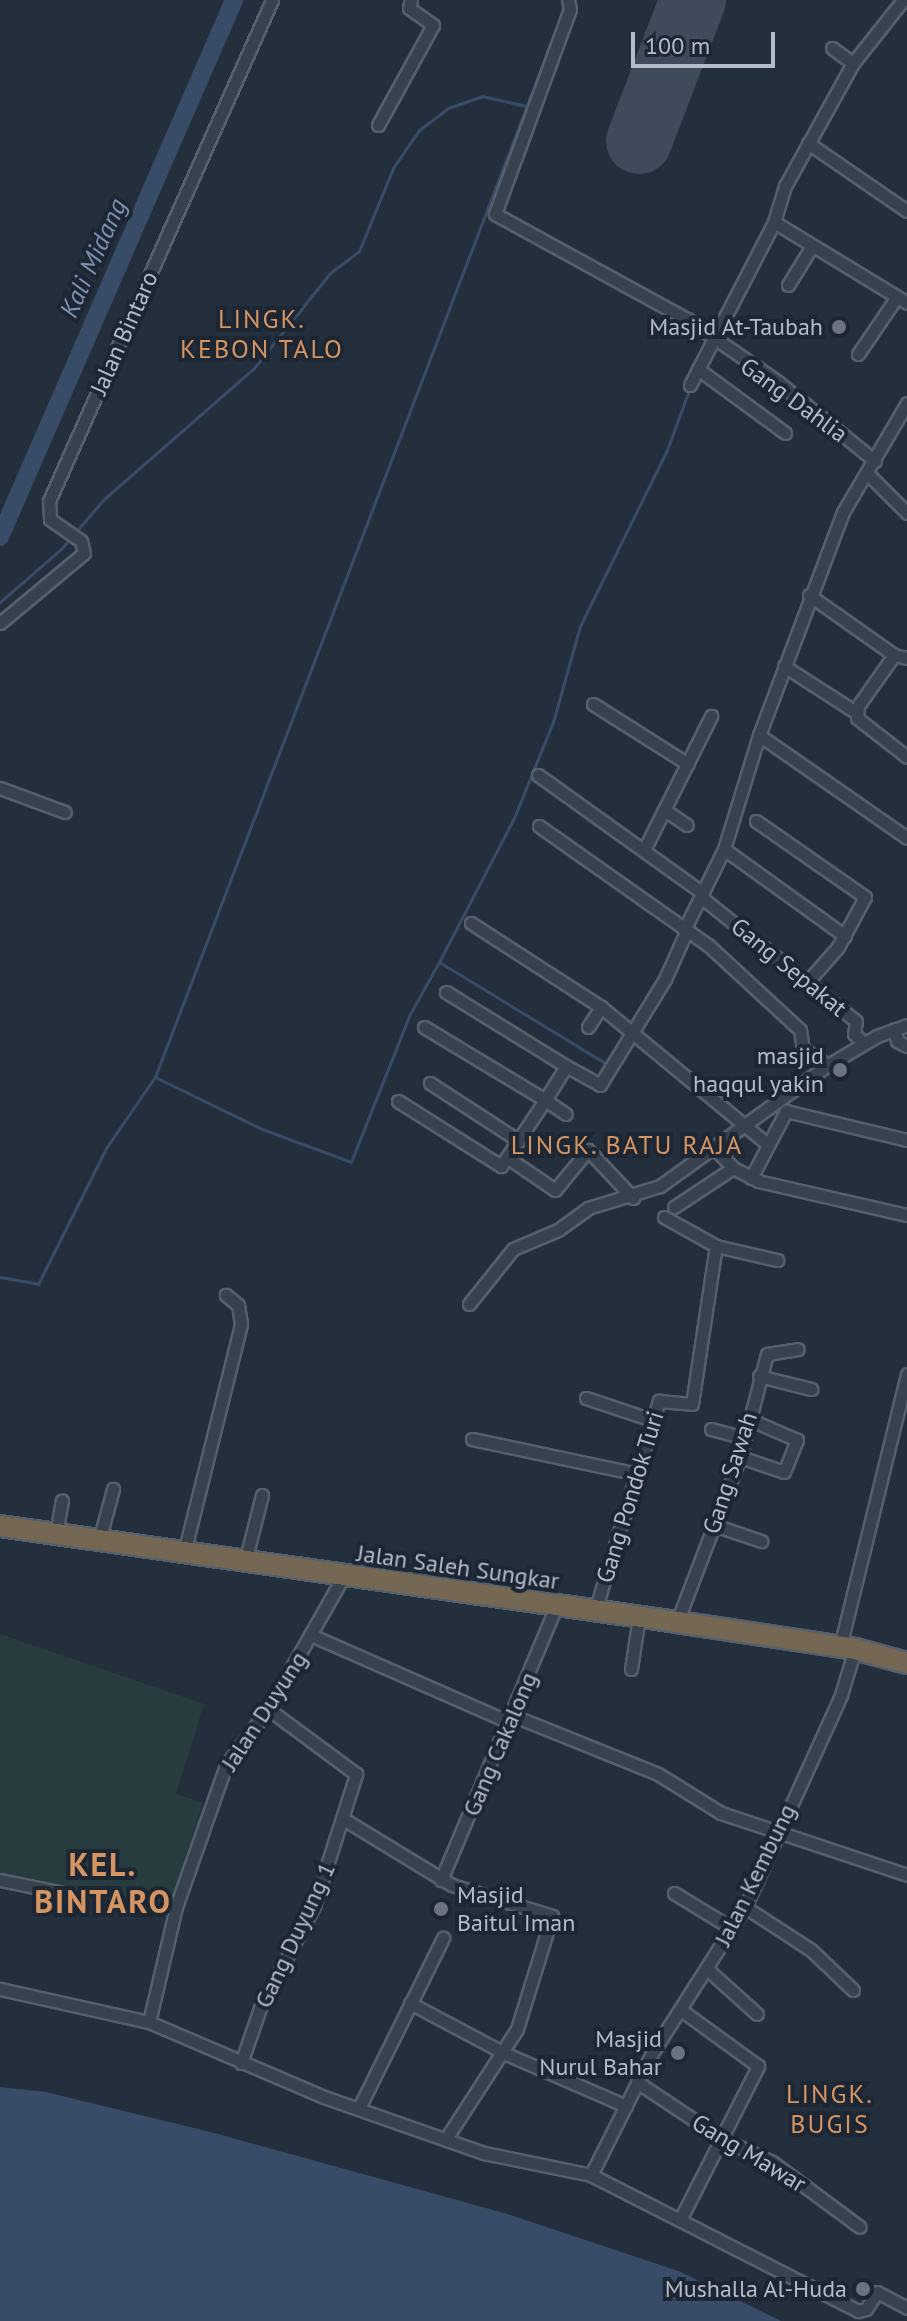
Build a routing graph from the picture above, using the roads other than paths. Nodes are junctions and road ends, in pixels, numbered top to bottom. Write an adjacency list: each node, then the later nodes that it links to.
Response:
1 (272, 0): 24 (street, Jalan Bintaro)
2 (411, 0): 7 (street)
3 (568, 0): 14 (street, Gang Dahlia)
4 (901, 1): 6 (street)
5 (832, 48): 6 (street)
6 (853, 63): 8 (street)
7 (378, 125)
8 (808, 143): 9 (street); 10 (street)
9 (907, 211)
10 (774, 222): 11 (street); 14 (street)
11 (812, 246): 12 (street); 13 (street)
12 (788, 285)
13 (901, 300): 15 (street)
14 (712, 340): 16 (street); 20 (street, Gang Dahlia)
15 (858, 354)
16 (698, 369): 17 (street); 19 (street)
17 (690, 385)
18 (907, 403): 20 (street)
19 (785, 433)
20 (875, 461): 21 (street)
21 (868, 474): 22 (street); 23 (street)
22 (907, 513)
23 (809, 595): 25 (street); 27 (street)
24 (0, 623)
25 (894, 655): 26 (street); 29 (street)
26 (907, 658)
27 (784, 666): 29 (street); 31 (street)
28 (593, 704): 33 (street)
29 (857, 713): 32 (street)
30 (711, 716): 33 (street)
31 (759, 735): 41 (street); 43 (street)
32 (907, 757)
33 (688, 764): 36 (street)
34 (538, 775): 42 (street, Gang Sepakat)
35 (0, 788): 37 (street)
36 (666, 811): 39 (street); 42 (street)
37 (65, 812)
38 (756, 821): 47 (street)
39 (687, 825)
40 (539, 826): 46 (street)
41 (907, 838)
42 (645, 848): 44 (street, Gang Sepakat)
43 (724, 849): 44 (street); 47 (street)
44 (702, 895): 46 (street); 48 (street, Gang Sepakat)
45 (471, 923): 50 (street)
46 (685, 931): 54 (street); 57 (street)
47 (845, 936): 48 (street)
48 (808, 981): 55 (street, Gang Sepakat)
49 (446, 992): 58 (street)
50 (601, 1007): 52 (street); 54 (street)
51 (424, 1027): 60 (street)
52 (588, 1027)
53 (901, 1027): 55 (street); 56 (street)
54 (631, 1032): 58 (street); 63 (street)
55 (864, 1043): 57 (street)
56 (907, 1046)
57 (828, 1065): 63 (street)
58 (566, 1066): 60 (street)
59 (430, 1083): 65 (street)
60 (545, 1100): 62 (street); 65 (street)
61 (398, 1101): 68 (street)
62 (566, 1114)
63 (743, 1129): 66 (street); 67 (street)
64 (907, 1140): 66 (street)
65 (519, 1141): 68 (street)
66 (766, 1143): 70 (street)
67 (714, 1148): 69 (street); 71 (street)
68 (508, 1158): 71 (street)
69 (733, 1168): 70 (street); 72 (street)
70 (751, 1178): 73 (street)
71 (633, 1198): 78 (street)
72 (674, 1207)
73 (907, 1215)
74 (664, 1217): 75 (street)
75 (716, 1246): 76 (street); 85 (street, Gang Pondok Turi)
76 (777, 1260)
77 (226, 1295): 99 (street)
78 (469, 1304)
79 (798, 1349): 81 (street, Gang Sawah)
80 (907, 1374): 107 (street, Jalan Kembung)
81 (759, 1376): 82 (street); 84 (street, Gang Sawah)
82 (811, 1389)
83 (586, 1398): 85 (street)
84 (749, 1419): 87 (street, Gang Sawah); 89 (street)
85 (652, 1420): 90 (street, Gang Pondok Turi)
86 (711, 1429): 87 (street)
87 (745, 1438): 89 (street, Gang Sawah)
88 (472, 1439): 90 (street)
89 (740, 1457): 94 (street, Gang Sawah)
90 (638, 1474): 103 (street, Gang Pondok Turi)
91 (113, 1489): 97 (street)
92 (262, 1495): 100 (street)
93 (62, 1501): 96 (street)
94 (714, 1525): 98 (street); 105 (street, Gang Sawah)
95 (0, 1526): 96 (highway, Jalan Saleh Sungkar)
96 (56, 1534): 97 (highway, Jalan Saleh Sungkar)
97 (99, 1541): 99 (highway, Jalan Saleh Sungkar)
98 (761, 1541)
99 (184, 1553): 100 (highway, Jalan Saleh Sungkar)
100 (245, 1562): 101 (highway, Jalan Saleh Sungkar)
101 (343, 1577): 102 (highway, Jalan Saleh Sungkar); 106 (street, Jalan Duyung)
102 (556, 1607): 103 (highway, Jalan Saleh Sungkar); 111 (street, Gang Cakalong)
103 (595, 1611): 104 (highway, Jalan Saleh Sungkar)
104 (639, 1617): 105 (highway, Jalan Saleh Sungkar); 109 (street)
105 (677, 1622): 107 (highway, Jalan Saleh Sungkar)
106 (313, 1636): 110 (street, Jalan Duyung); 111 (street)
107 (847, 1648): 108 (highway, Jalan Saleh Sungkar); 113 (street, Jalan Kembung)
108 (907, 1663)
109 (631, 1669)
110 (268, 1709): 112 (street, Gang Duyung 1); 128 (street, Jalan Duyung)
111 (512, 1719): 113 (street); 116 (street, Gang Cakalong)
112 (345, 1820): 116 (street); 130 (street, Gang Duyung 1)
113 (775, 1835): 114 (street); 119 (street, Jalan Kembung)
114 (907, 1875)
115 (0, 1880): 117 (street)
116 (441, 1880): 129 (street)
117 (64, 1893)
118 (674, 1893): 120 (street)
119 (745, 1907): 120 (street, Jalan Kembung); 124 (street)
120 (733, 1929): 122 (street, Jalan Kembung)
121 (443, 1938): 125 (street)
122 (707, 1969): 126 (street, Jalan Kembung); 127 (street)
123 (0, 1989): 128 (street)
124 (853, 1990)
125 (410, 2003): 129 (street); 133 (street)
126 (681, 2010): 131 (street, Jalan Kembung); 135 (street)
127 (757, 2014)
128 (149, 2022): 130 (street)
129 (504, 2053): 132 (street); 134 (street)
130 (241, 2063): 133 (street)
131 (637, 2082): 132 (street, Jalan Kembung); 135 (street, Gang Mawar)
132 (626, 2106): 136 (street, Jalan Kembung)
133 (359, 2108): 134 (street)
134 (447, 2137): 136 (street)
135 (724, 2140): 137 (street); 138 (street, Gang Mawar)
136 (591, 2175): 137 (street)
137 (680, 2220): 139 (street)
138 (860, 2227)
139 (907, 2308)

